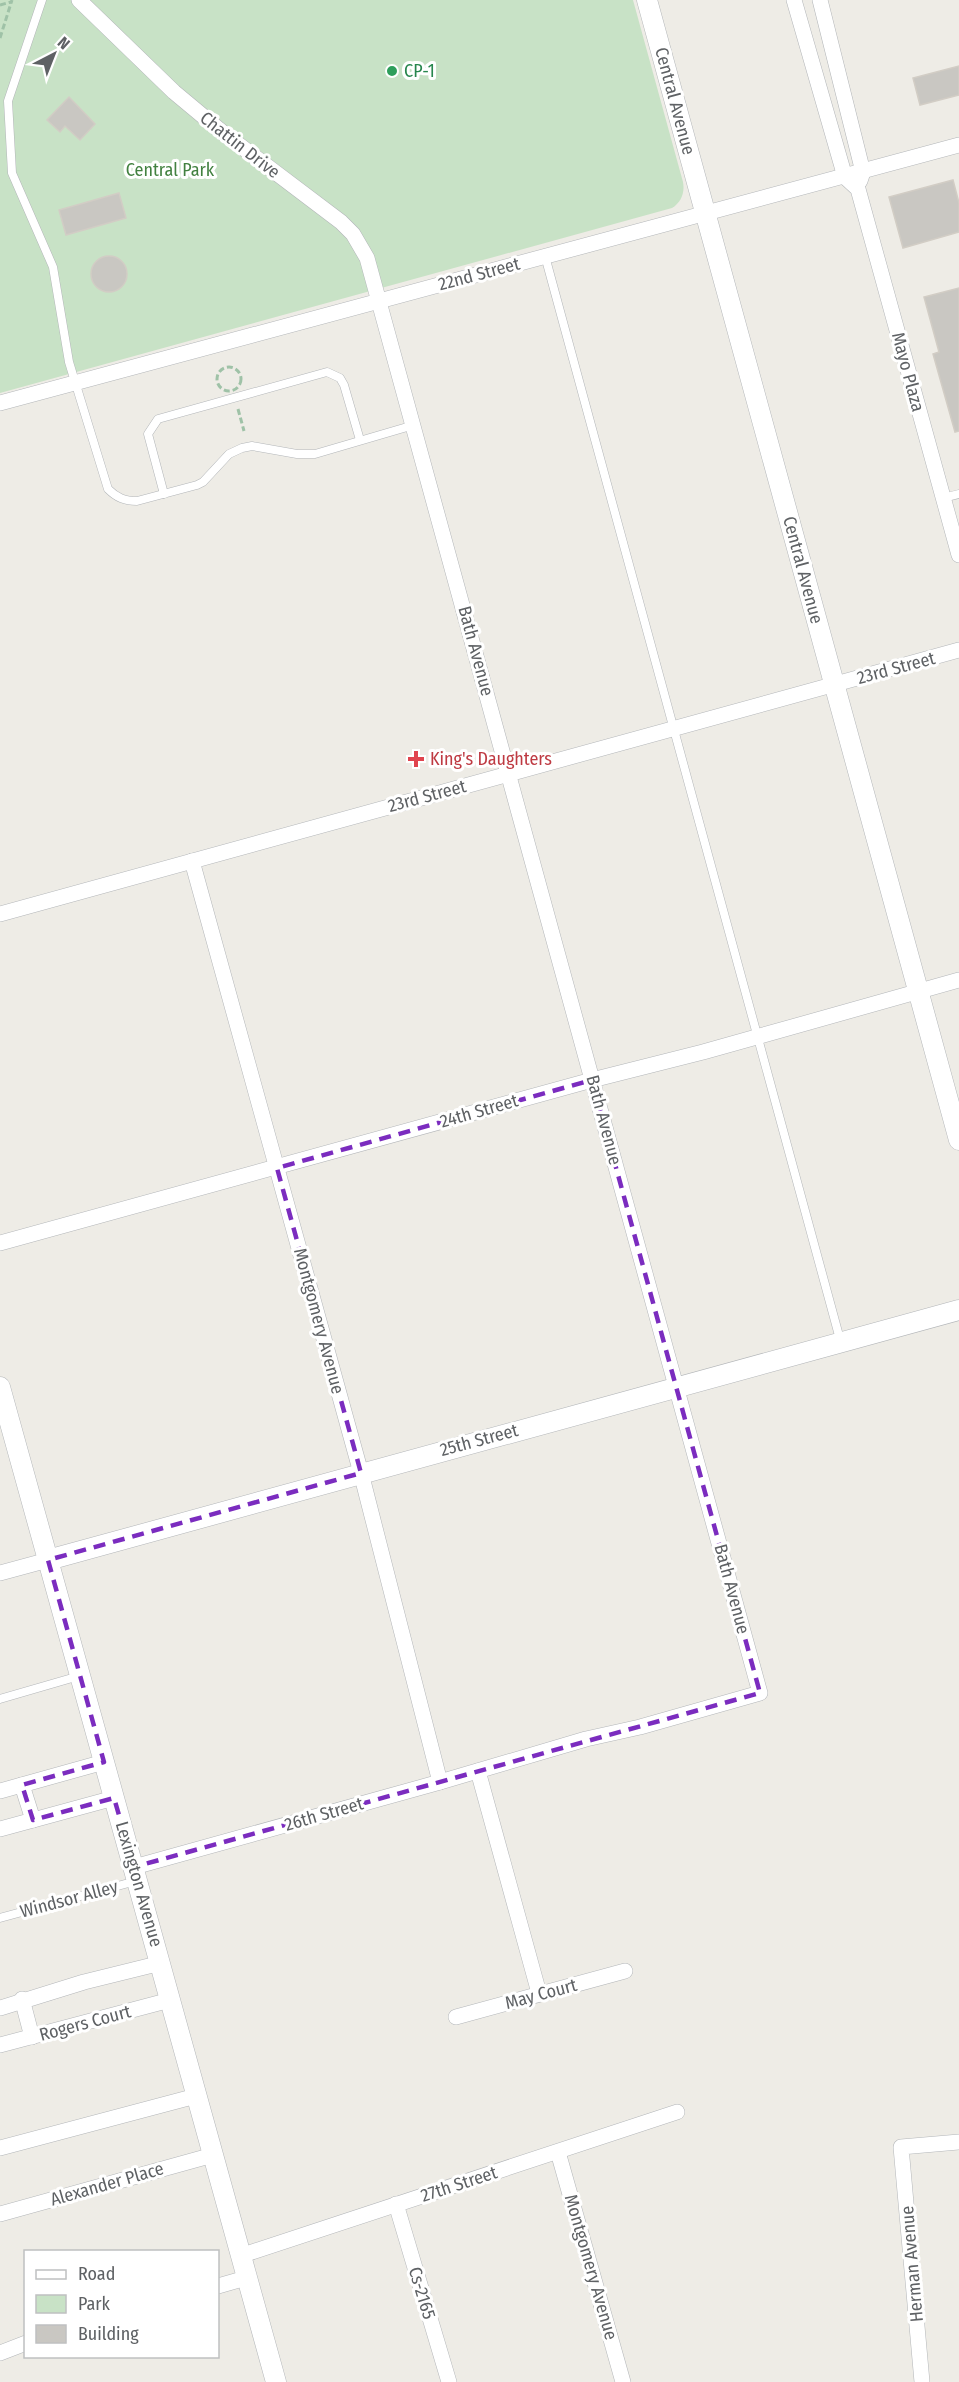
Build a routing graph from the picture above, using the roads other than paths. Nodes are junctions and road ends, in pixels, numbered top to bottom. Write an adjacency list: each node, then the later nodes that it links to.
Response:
1 (42, 0): 13 (lane)
2 (79, 0): 12 (street, Chattin Drive)
3 (647, 0): 10 (street, Central Avenue)
4 (794, 0): 8 (street)
5 (820, 0): 7 (street)
6 (959, 145): 7 (street, 22nd Street)
7 (863, 172): 8 (street, 22nd Street); 9 (street)
8 (844, 177): 9 (street); 10 (street, 22nd Street)
9 (858, 189): 19 (street, Mayo Plaza)
10 (704, 213): 11 (street, 22nd Street); 22 (street, Central Avenue)
11 (545, 256): 12 (street, 22nd Street); 23 (lane)
12 (380, 302): 13 (street, 22nd Street); 15 (street, Bath Avenue)
13 (74, 383): 14 (street, 22nd Street); 17 (lane)
14 (0, 403)
15 (414, 425): 16 (lane); 24 (street, Bath Avenue)
16 (360, 440): 17 (lane); 17 (lane)
17 (164, 494)
18 (959, 494): 19 (lane)
19 (943, 498): 20 (street, Mayo Plaza)
20 (959, 555)
21 (959, 650): 22 (street, 23rd Street)
22 (834, 685): 23 (street, 23rd Street); 28 (street, Central Avenue)
23 (673, 729): 24 (street, 23rd Street); 29 (lane)
24 (509, 773): 25 (street, 23rd Street); 30 (street, Bath Avenue)
25 (192, 861): 26 (street, 23rd Street); 32 (street, Montgomery Avenue)
26 (0, 914)
27 (959, 980): 28 (street, 24th Street)
28 (919, 991): 29 (street, 24th Street); 31 (street, Central Avenue)
29 (757, 1037): 30 (street, 24th Street); 35 (lane)
30 (592, 1080): 32 (street, 24th Street); 36 (street, Bath Avenue)
31 (959, 1140)
32 (277, 1168): 33 (street, 24th Street); 38 (street, Montgomery Avenue)
33 (0, 1243)
34 (959, 1310): 35 (street, 25th Street)
35 (841, 1342): 36 (street, 25th Street)
36 (677, 1386): 38 (street, 25th Street); 43 (street, Bath Avenue)
37 (0, 1387): 39 (street, Lexington Avenue)
38 (361, 1473): 39 (street, 25th Street); 46 (street, Montgomery Avenue)
39 (48, 1560): 40 (street, 25th Street); 41 (street, Lexington Avenue)
40 (0, 1573)
41 (79, 1676): 42 (lane); 44 (street, Lexington Avenue)
42 (0, 1699)
43 (515, 1760): 45 (street, 26th Street)
44 (104, 1762): 47 (street); 49 (street, Lexington Avenue)
45 (478, 1771): 46 (street, 26th Street); 56 (street)
46 (440, 1782): 52 (street, 26th Street)
47 (22, 1785): 48 (street); 50 (street)
48 (0, 1791)
49 (114, 1798): 50 (street); 52 (street, Lexington Avenue)
50 (33, 1820): 51 (street)
51 (0, 1829)
52 (135, 1874): 53 (lane, Windsor Alley); 54 (street, Lexington Avenue)
53 (0, 1918)
54 (161, 1963): 57 (street); 58 (street, Lexington Avenue)
55 (625, 1971): 56 (street, May Court)
56 (539, 1993): 60 (street, May Court)
57 (22, 1999): 59 (street); 61 (street)
58 (170, 2000): 61 (street, Rogers Court); 63 (street, Lexington Avenue)
59 (0, 2008)
60 (456, 2017)
61 (33, 2037): 62 (street, Rogers Court)
62 (0, 2044)
63 (196, 2096): 66 (street); 68 (street, Lexington Avenue)
64 (677, 2112): 67 (street, 27th Street)
65 (959, 2142): 79 (street, Herman Avenue)
66 (0, 2148)
67 (558, 2152): 69 (street, 27th Street); 78 (street, Montgomery Avenue)
68 (213, 2155): 70 (street, Alexander Place); 71 (street, Lexington Avenue)
69 (396, 2204): 71 (street, 27th Street); 77 (street, Cs-2165)
70 (0, 2214)
71 (240, 2256): 72 (street, Lexington Avenue)
72 (246, 2278): 73 (street); 76 (street, Lexington Avenue)
73 (219, 2286)
74 (24, 2344): 75 (street)
75 (0, 2353)
76 (276, 2382)
77 (449, 2382)
78 (623, 2382)
79 (922, 2382)

